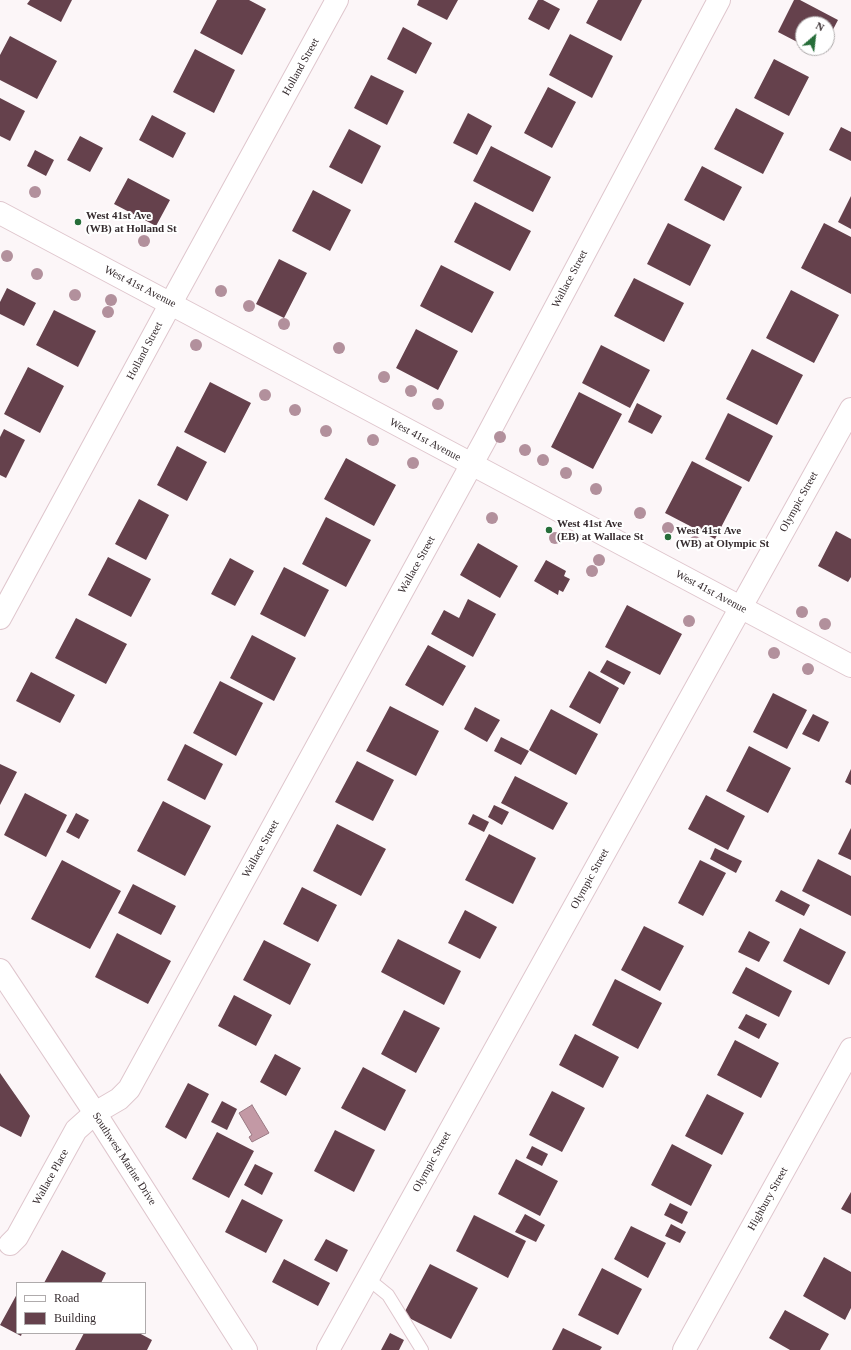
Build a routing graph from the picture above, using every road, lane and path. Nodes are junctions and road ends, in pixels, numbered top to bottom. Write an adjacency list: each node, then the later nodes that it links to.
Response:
1 (337, 0): 4 (street, Holland Street)
2 (718, 0): 6 (street, Wallace Street)
3 (0, 213): 4 (street, West 41st Avenue)
4 (171, 303): 6 (street, West 41st Avenue); 8 (street, Holland Street)
5 (851, 408): 7 (street, Olympic Street)
6 (472, 464): 7 (street, West 41st Avenue); 12 (street, Wallace Street)
7 (741, 608): 9 (street, West 41st Avenue); 14 (street, Olympic Street)
8 (0, 618)
9 (851, 666)
10 (0, 970): 12 (street, Southwest Marine Drive)
11 (851, 1049): 18 (street, Highbury Street)
12 (95, 1114): 13 (street, Wallace Place); 15 (street, Southwest Marine Drive)
13 (10, 1244)
14 (367, 1278): 16 (street, Olympic Street); 17 (lane)
15 (246, 1350)
16 (328, 1350)
17 (422, 1350)
18 (684, 1350)

